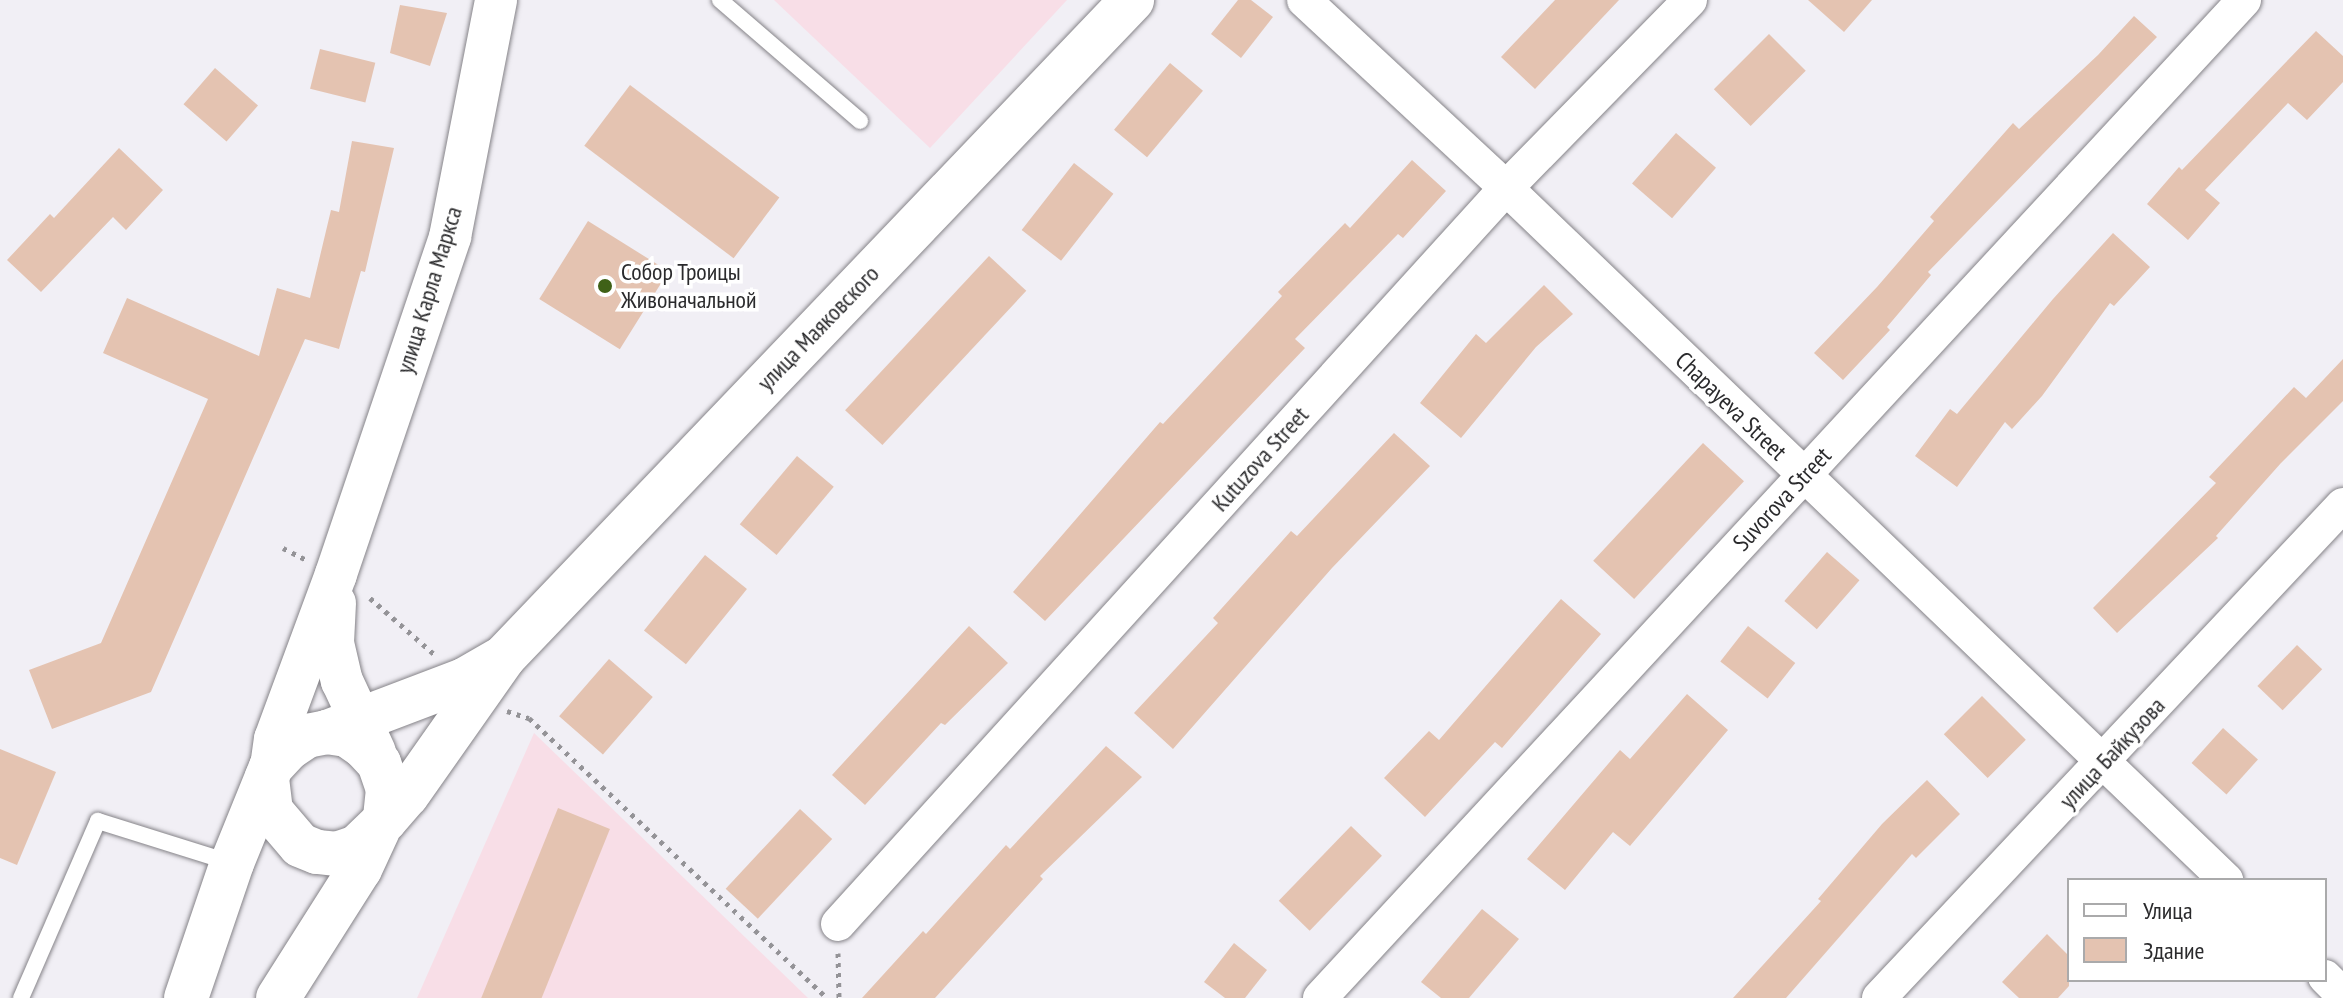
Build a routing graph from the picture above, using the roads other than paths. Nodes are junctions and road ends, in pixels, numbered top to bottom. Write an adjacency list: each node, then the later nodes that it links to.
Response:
1 (496, 0): 11 (street, улица Карла Маркса)
2 (720, 0): 7 (lane)
3 (1132, 0): 12 (main road, улица Маяковского)
4 (1304, 0): 8 (street, Chapayeva Street)
5 (1690, 0): 8 (street, Kutuzova Street)
6 (2244, 0): 9 (street, Suvorova Street)
7 (860, 121)
8 (1506, 188): 9 (street, Chapayeva Street); 19 (street, Kutuzova Street)
9 (1803, 476): 14 (street, Chapayeva Street); 25 (street, Suvorova Street)
10 (2343, 505): 14 (street, улица Байкузова)
11 (351, 584): 13 (street, улица Карла Маркса); 15 (street, улица Карла Маркса)
12 (504, 657): 13 (main road, улица Маяковского); 16 (main road, улица Маяковского)
13 (343, 725): 15 (main road); 16 (main road)
14 (2105, 761): 18 (street, Chapayeva Street); 26 (street, улица Байкузова)
15 (269, 772): 16 (main road); 17 (main road, улица Карла Маркса)
16 (381, 825): 24 (main road)
17 (232, 863): 22 (lane); 23 (main road, улица Карла Маркса)
18 (2224, 878)
19 (838, 924)
20 (2327, 979): 21 (street)
21 (2343, 995)
22 (21, 998)
23 (186, 998)
24 (278, 998)
25 (1320, 998)
26 (1879, 998)

